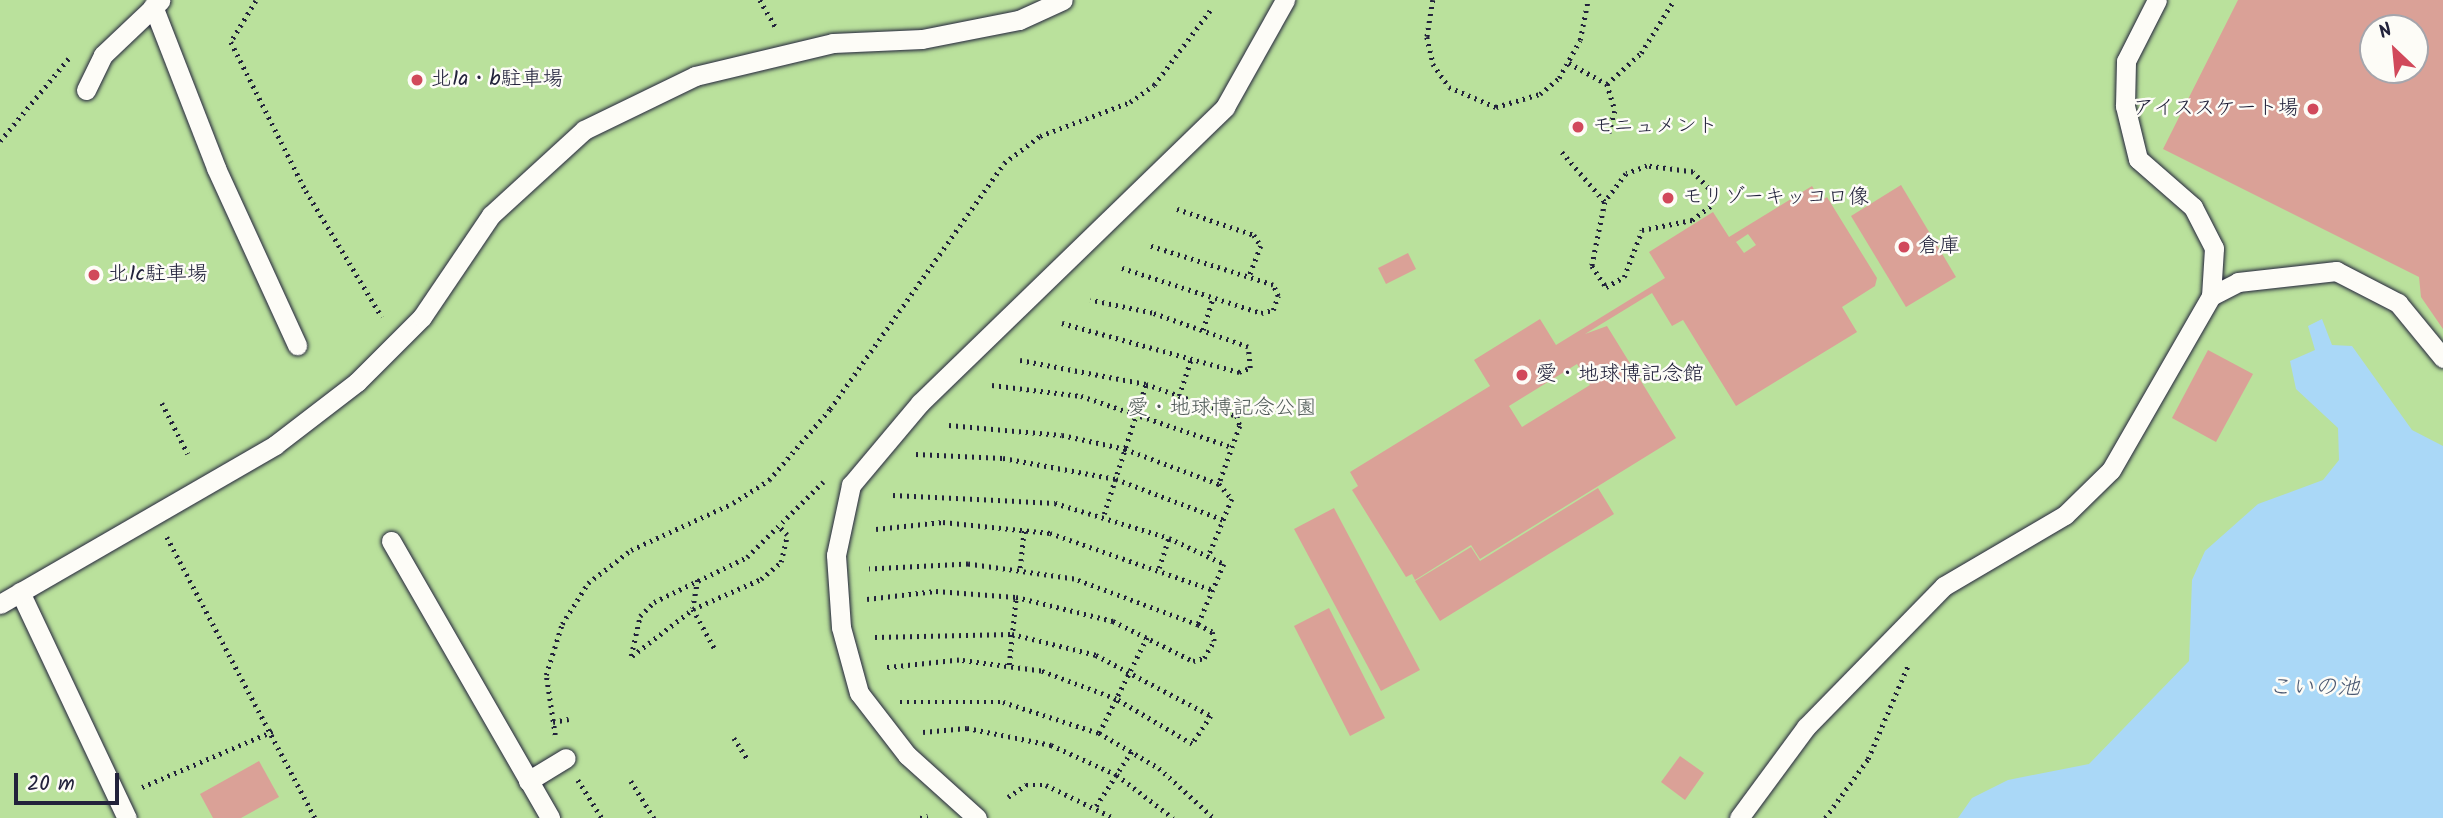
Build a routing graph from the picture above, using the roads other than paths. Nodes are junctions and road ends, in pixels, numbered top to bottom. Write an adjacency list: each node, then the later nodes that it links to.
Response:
1 (1063, 0): 10 (lane)
2 (1285, 0): 16 (lane)
3 (2157, 0): 6 (lane)
4 (157, 3): 5 (lane); 7 (lane)
5 (86, 90)
6 (2211, 296): 8 (lane); 17 (lane)
7 (297, 345)
8 (2443, 358)
9 (391, 541): 13 (lane)
10 (20, 592): 11 (lane); 14 (lane)
11 (0, 604)
12 (566, 758): 13 (lane)
13 (528, 780): 15 (lane)
14 (127, 818)
15 (550, 818)
16 (977, 818)
17 (1739, 818)

